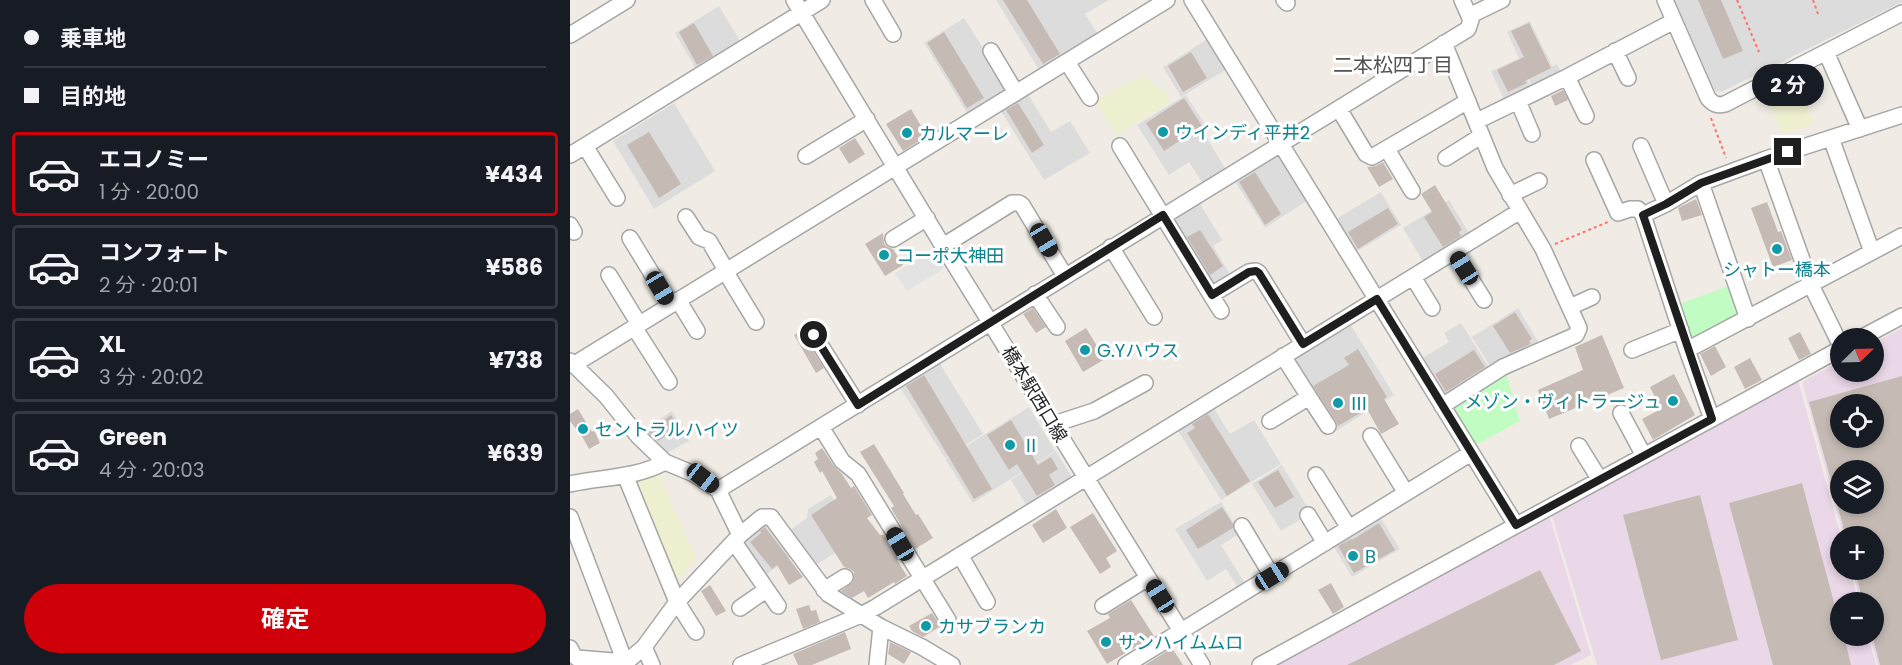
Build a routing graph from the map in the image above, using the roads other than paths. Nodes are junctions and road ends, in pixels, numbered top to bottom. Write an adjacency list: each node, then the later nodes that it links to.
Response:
1 (627, 0): 14 (street)
2 (822, 0): 9 (street)
3 (873, 0): 13 (street)
4 (1167, 0): 19 (street)
5 (1192, 0): 35 (street)
6 (1462, 0): 11 (street)
7 (1502, 0): 11 (street)
8 (1665, 0): 12 (street)
9 (798, 6): 29 (street, 橋本駅西口線); 36 (street)
10 (1902, 13): 18 (street)
11 (1469, 16): 15 (street)
12 (1674, 21): 17 (street); 18 (street)
13 (894, 34)
14 (570, 35)
15 (1444, 43): 24 (street); 26 (street)
16 (991, 51): 22 (street)
17 (1615, 51): 20 (street); 21 (street)
18 (1827, 52): 31 (street)
19 (1067, 62): 22 (street); 23 (street)
20 (1567, 77): 25 (street); 27 (street)
21 (1628, 78)
22 (1016, 93): 45 (street)
23 (1090, 98)
24 (1468, 101): 30 (street); 39 (street)
25 (1518, 101): 30 (street); 33 (street)
26 (1339, 109): 35 (street); 39 (street)
27 (1586, 116)
28 (1899, 116): 31 (street); 32 (street)
29 (867, 119): 41 (street); 45 (street, 橋本駅西口線)
30 (1479, 128): 42 (street); 49 (street)
31 (1860, 129): 34 (street)
32 (1902, 132)
33 (1532, 134)
34 (1832, 138): 43 (street); 63 (street)
35 (1280, 143): 53 (street); 72 (street)
36 (585, 146): 40 (street); 50 (street)
37 (1120, 146): 53 (street)
38 (1641, 146): 51 (street)
39 (1387, 149): 48 (street)
40 (570, 155)
41 (806, 156)
42 (1446, 158)
43 (1766, 159): 47 (street); 68 (street)
44 (1594, 160): 54 (street)
45 (895, 166): 56 (street, 橋本駅西口線); 64 (street)
46 (1539, 181): 49 (street)
47 (1701, 183): 51 (street); 80 (street)
48 (1412, 191)
49 (1510, 195): 52 (street)
50 (617, 198)
51 (1666, 204): 54 (street)
52 (1520, 211): 62 (street); 75 (street)
53 (1163, 215): 61 (street); 70 (street)
54 (1643, 215): 87 (street)
55 (686, 217): 64 (street)
56 (927, 218): 59 (street); 60 (street, 橋本駅西口線)
57 (1902, 236): 63 (street)
58 (630, 238): 74 (street)
59 (893, 239)
60 (943, 246): 66 (street); 82 (street, 橋本駅西口線)
61 (1111, 247): 66 (street); 79 (street)
62 (1454, 252): 67 (street); 73 (street)
63 (1872, 252): 68 (street)
64 (726, 271): 74 (street); 81 (street)
65 (609, 275): 83 (street)
66 (1065, 276): 69 (street)
67 (1413, 277): 72 (street); 76 (street)
68 (1810, 285): 80 (street); 85 (street)
69 (1035, 294): 82 (street); 84 (street)
70 (1212, 295): 77 (street); 90 (street)
71 (1592, 297): 75 (street)
72 (1377, 299): 90 (street); 100 (street)
73 (1484, 300)
74 (674, 302): 83 (street); 88 (street)
75 (1570, 307): 100 (street)
76 (1432, 308)
77 (1221, 311)
78 (1902, 316): 86 (street)
79 (1154, 317)
80 (1748, 319): 92 (street)
81 (756, 322)
82 (991, 322): 99 (street); 104 (street, 橋本駅西口線)
83 (636, 326): 95 (street); 96 (street)
84 (1057, 327)
85 (1832, 328)
86 (1880, 328)
87 (1681, 330): 91 (street); 92 (street)
88 (697, 331)
89 (814, 335): 99 (street)
90 (1303, 344): 94 (street)
91 (1632, 350)
92 (1687, 350): 102 (street)
93 (1830, 354): 102 (street)
94 (1283, 356): 98 (street); 114 (street)
95 (571, 363): 111 (street)
96 (669, 382)
97 (1145, 383): 104 (street)
98 (1310, 398): 103 (street); 105 (street)
99 (858, 405): 106 (street)
100 (1442, 405): 109 (street)
101 (1621, 413): 110 (street)
102 (1712, 419): 110 (street)
103 (1270, 421)
104 (1054, 424): 114 (street, 橋本駅西口線)
105 (1328, 426)
106 (821, 427): 117 (street); 130 (street)
107 (1371, 436): 118 (street)
108 (1579, 446): 115 (street)
109 (1472, 453): 118 (street); 121 (street)
110 (1644, 456): 115 (street)
111 (665, 462): 112 (street); 117 (street)
112 (625, 475): 116 (street); 133 (street)
113 (1316, 475): 123 (street)
114 (1086, 478): 126 (street); 129 (street, 橋本駅西口線)
115 (1600, 480): 121 (street)
116 (570, 484)
117 (718, 490): 124 (street)
118 (1406, 493): 123 (street)
119 (1308, 515): 125 (street)
120 (570, 517): 145 (street)
121 (1516, 525): 152 (street)
122 (1242, 526): 127 (street)
123 (1349, 528): 125 (street)
124 (737, 539): 131 (street); 132 (street); 133 (street)
125 (1325, 543): 127 (street)
126 (960, 555): 130 (street); 134 (street)
127 (1272, 576): 141 (street)
128 (846, 577): 132 (street)
129 (1148, 578): 136 (street); 141 (street, 橋本駅西口線)
130 (922, 579): 138 (street); 139 (street)
131 (766, 590): 135 (street); 137 (street)
132 (824, 590): 138 (street)
133 (677, 602): 142 (street); 143 (street)
134 (987, 602)
135 (778, 606)
136 (1103, 606)
137 (741, 608)
138 (861, 615): 140 (street); 147 (street)
139 (948, 620)
140 (882, 627): 148 (street); 149 (street)
141 (1182, 631): 150 (street); 151 (street, 橋本駅西口線)
142 (696, 632)
143 (644, 647): 145 (street); 146 (street)
144 (570, 648): 145 (street)
145 (624, 664)
146 (652, 665)
147 (741, 665)
148 (877, 665)
149 (952, 665)
150 (1126, 665)
151 (1202, 665)
152 (1260, 665)

